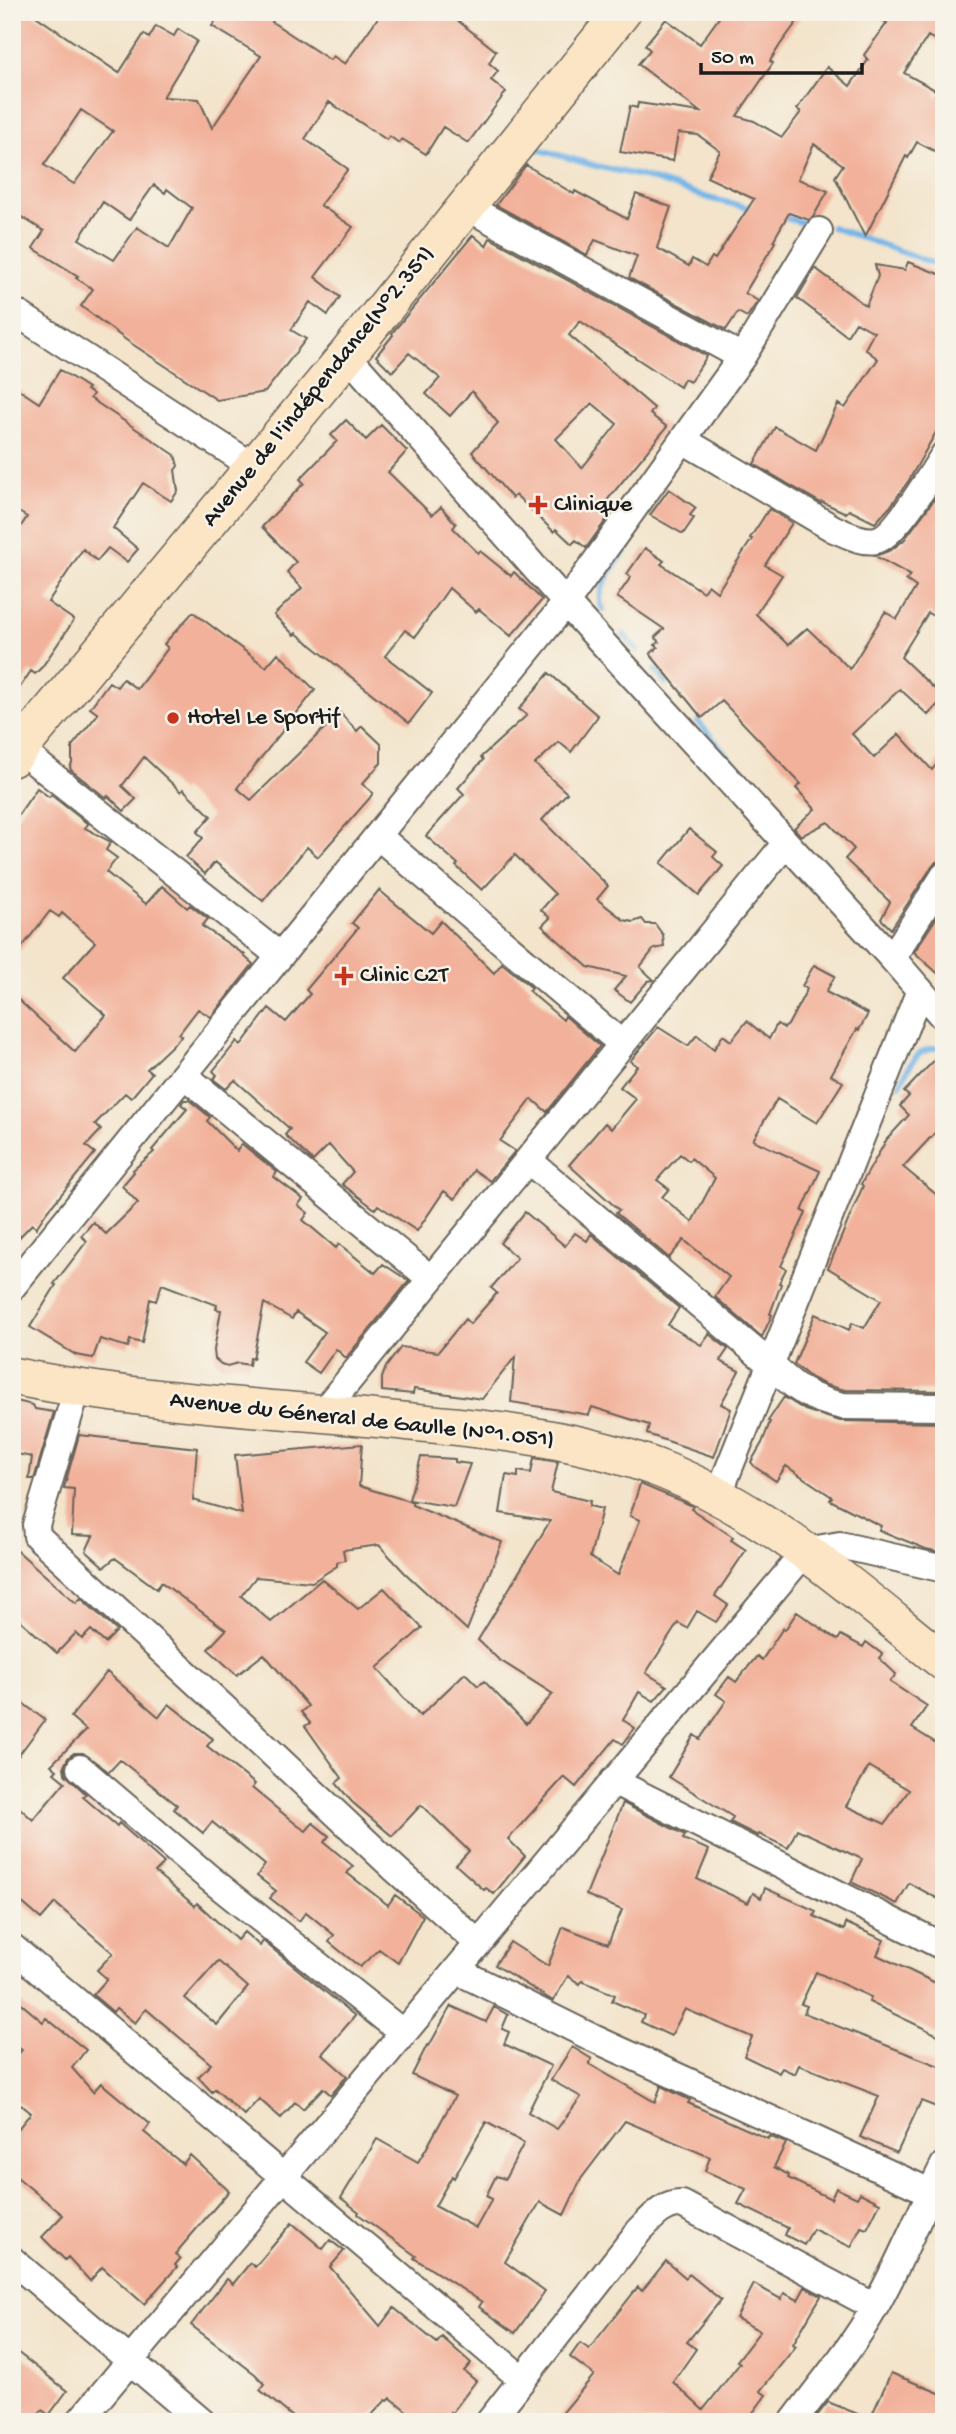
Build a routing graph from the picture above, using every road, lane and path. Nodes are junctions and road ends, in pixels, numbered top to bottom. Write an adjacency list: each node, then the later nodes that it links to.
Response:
1 (622, 12): 2 (main road, Avenue de l'indépendance(N°2.351))
2 (465, 206): 5 (main road, Avenue de l'indépendance(N°2.351)); 6 (street)
3 (819, 231): 6 (street)
4 (12, 310): 9 (street)
5 (347, 355): 9 (main road, Avenue de l'indépendance(N°2.351)); 10 (street)
6 (743, 357): 7 (street)
7 (683, 440): 8 (street); 10 (street)
8 (944, 455)
9 (254, 467): 11 (main road, Avenue de l'indépendance(N°2.351))
10 (566, 603): 12 (street); 13 (street)
11 (16, 754): 15 (street)
12 (378, 836): 15 (street); 19 (street)
13 (786, 843): 16 (street); 19 (street)
14 (944, 876): 16 (street)
15 (280, 956): 20 (street)
16 (892, 958): 17 (street)
17 (920, 990): 18 (street); 24 (street)
18 (944, 1018)
19 (622, 1044): 21 (street)
20 (184, 1074): 22 (street); 23 (street)
21 (528, 1160): 22 (street); 24 (street)
22 (431, 1279): 28 (street)
23 (12, 1287)
24 (770, 1364): 27 (street); 29 (street)
25 (12, 1376): 26 (main road, Avenue du Géneral de Gaulle (N°1.051))
26 (77, 1389): 28 (main road, Avenue du Géneral de Gaulle (N°1.051)); 35 (street)
27 (944, 1406)
28 (323, 1413): 29 (main road, Avenue du Géneral de Gaulle (N°1.051))
29 (718, 1496): 30 (main road, Avenue du Géneral de Gaulle (N°1.051))
30 (806, 1551): 31 (street); 32 (main road, Avenue du Géneral de Gaulle (N°1.051)); 34 (street)
31 (944, 1569)
32 (944, 1662)
33 (80, 1768): 39 (street)
34 (613, 1781): 35 (street); 37 (street)
35 (478, 1943): 38 (street)
36 (12, 1947): 41 (street)
37 (944, 1947)
38 (456, 1970): 39 (street); 42 (street)
39 (403, 2033): 41 (street)
40 (944, 2165): 42 (street)
41 (283, 2177): 45 (street); 46 (street)
42 (930, 2192): 44 (street)
43 (12, 2260): 45 (street)
44 (875, 2307): 46 (street); 50 (street)
45 (129, 2361): 47 (street); 48 (street)
46 (522, 2379): 49 (street)
47 (79, 2422)
48 (202, 2422)
49 (489, 2422)
50 (793, 2422)

